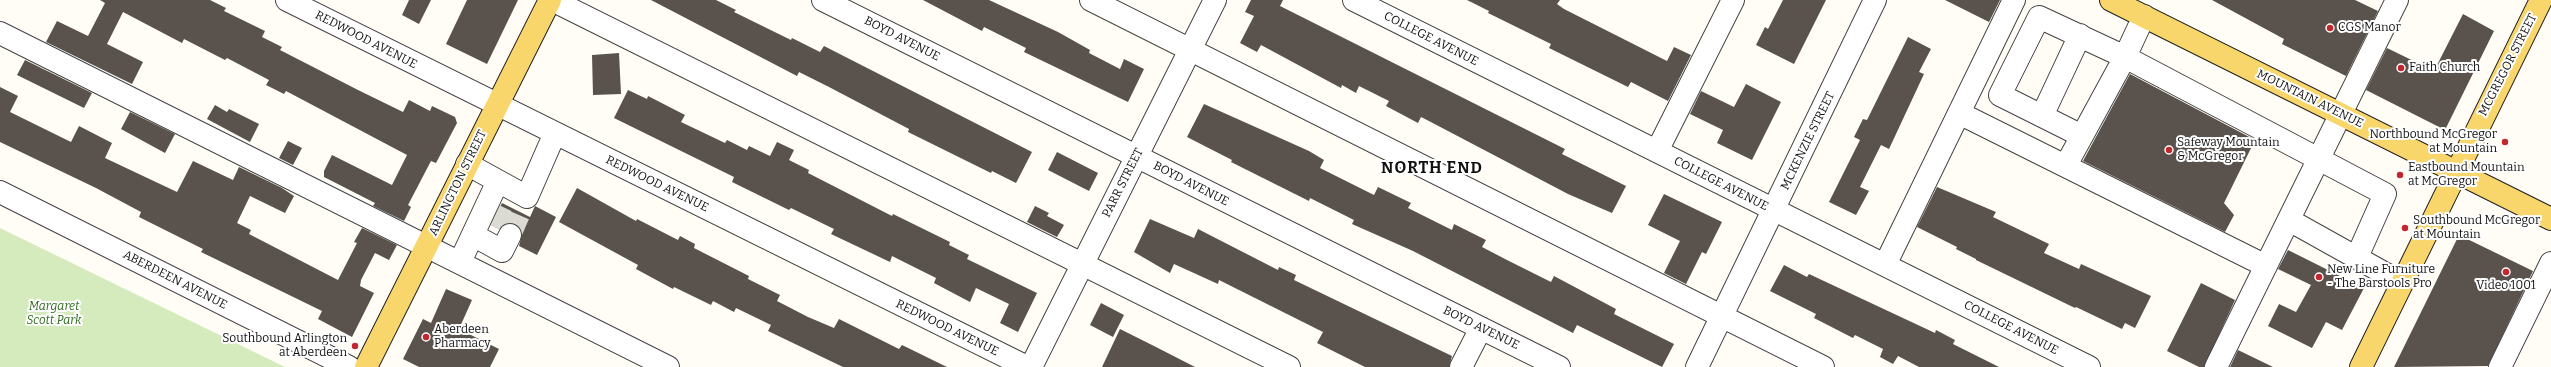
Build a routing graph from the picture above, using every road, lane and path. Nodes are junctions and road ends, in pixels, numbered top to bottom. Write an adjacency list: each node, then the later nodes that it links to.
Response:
1 (287, 0): 18 (street, REDWOOD AVENUE)
2 (551, 0): 18 (main road, ARLINGTON STREET); 39 (street)
3 (824, 0): 25 (street, BOYD AVENUE)
4 (1091, 0): 16 (street)
5 (1215, 0): 16 (street, PARR STREET)
6 (1354, 0): 24 (street, COLLEGE AVENUE)
7 (1733, 0): 24 (street)
8 (1875, 0): 32 (street, MCKENZIE STREET)
9 (2014, 0): 19 (street)
10 (2111, 0): 13 (main road, MOUNTAIN AVENUE)
11 (2397, 0): 20 (street)
12 (2540, 0): 29 (main road, MCGREGOR STREET)
13 (2144, 16): 17 (street); 20 (main road, MOUNTAIN AVENUE)
14 (0, 32): 35 (street)
15 (2080, 35): 17 (street); 21 (street); 21 (street)
16 (1190, 50): 25 (street, PARR STREET); 43 (street)
17 (2125, 57): 23 (street); 26 (street)
18 (497, 105): 22 (street, REDWOOD AVENUE); 27 (main road, ARLINGTON STREET)
19 (1959, 113): 28 (street); 40 (street)
20 (2341, 114): 26 (street); 29 (main road, MOUNTAIN AVENUE)
21 (2042, 116): 23 (street)
22 (555, 133): 31 (street); 48 (street, REDWOOD AVENUE)
23 (2082, 136): 28 (street)
24 (1657, 152): 32 (street, COLLEGE AVENUE)
25 (1137, 156): 39 (street, PARR STREET); 44 (street, BOYD AVENUE)
26 (2320, 159): 34 (street); 36 (street)
27 (467, 164): 31 (street); 35 (main road, ARLINGTON STREET)
28 (2066, 165): 41 (street)
29 (2455, 171): 33 (main road, MOUNTAIN AVENUE); 42 (main road, MCGREGOR STREET)
30 (0, 192): 45 (street, ABERDEEN AVENUE)
31 (512, 196): 37 (street)
32 (1775, 210): 40 (street, COLLEGE AVENUE); 43 (street, MCKENZIE STREET)
33 (2551, 219)
34 (2289, 220): 36 (street); 41 (street)
35 (428, 246): 37 (street); 46 (main road, ARLINGTON STREET)
36 (2357, 257): 42 (street)
37 (460, 262): 47 (street)
38 (2551, 263): 58 (street)
39 (1083, 264): 49 (street, PARR STREET); 50 (street)
40 (1885, 265): 55 (street, COLLEGE AVENUE)
41 (2266, 266): 56 (street)
42 (2402, 283): 57 (main road, MCGREGOR STREET)
43 (1722, 316): 53 (street, MCKENZIE STREET); 54 (street)
44 (1480, 328): 51 (street); 52 (street, BOYD AVENUE)
45 (349, 367)
46 (366, 367)
47 (668, 367)
48 (1027, 367)
49 (1032, 367)
50 (1289, 367)
51 (1461, 367)
52 (1559, 367)
53 (1697, 367)
54 (1823, 367)
55 (2089, 367)
56 (2216, 367)
57 (2361, 367)
58 (2500, 367)

